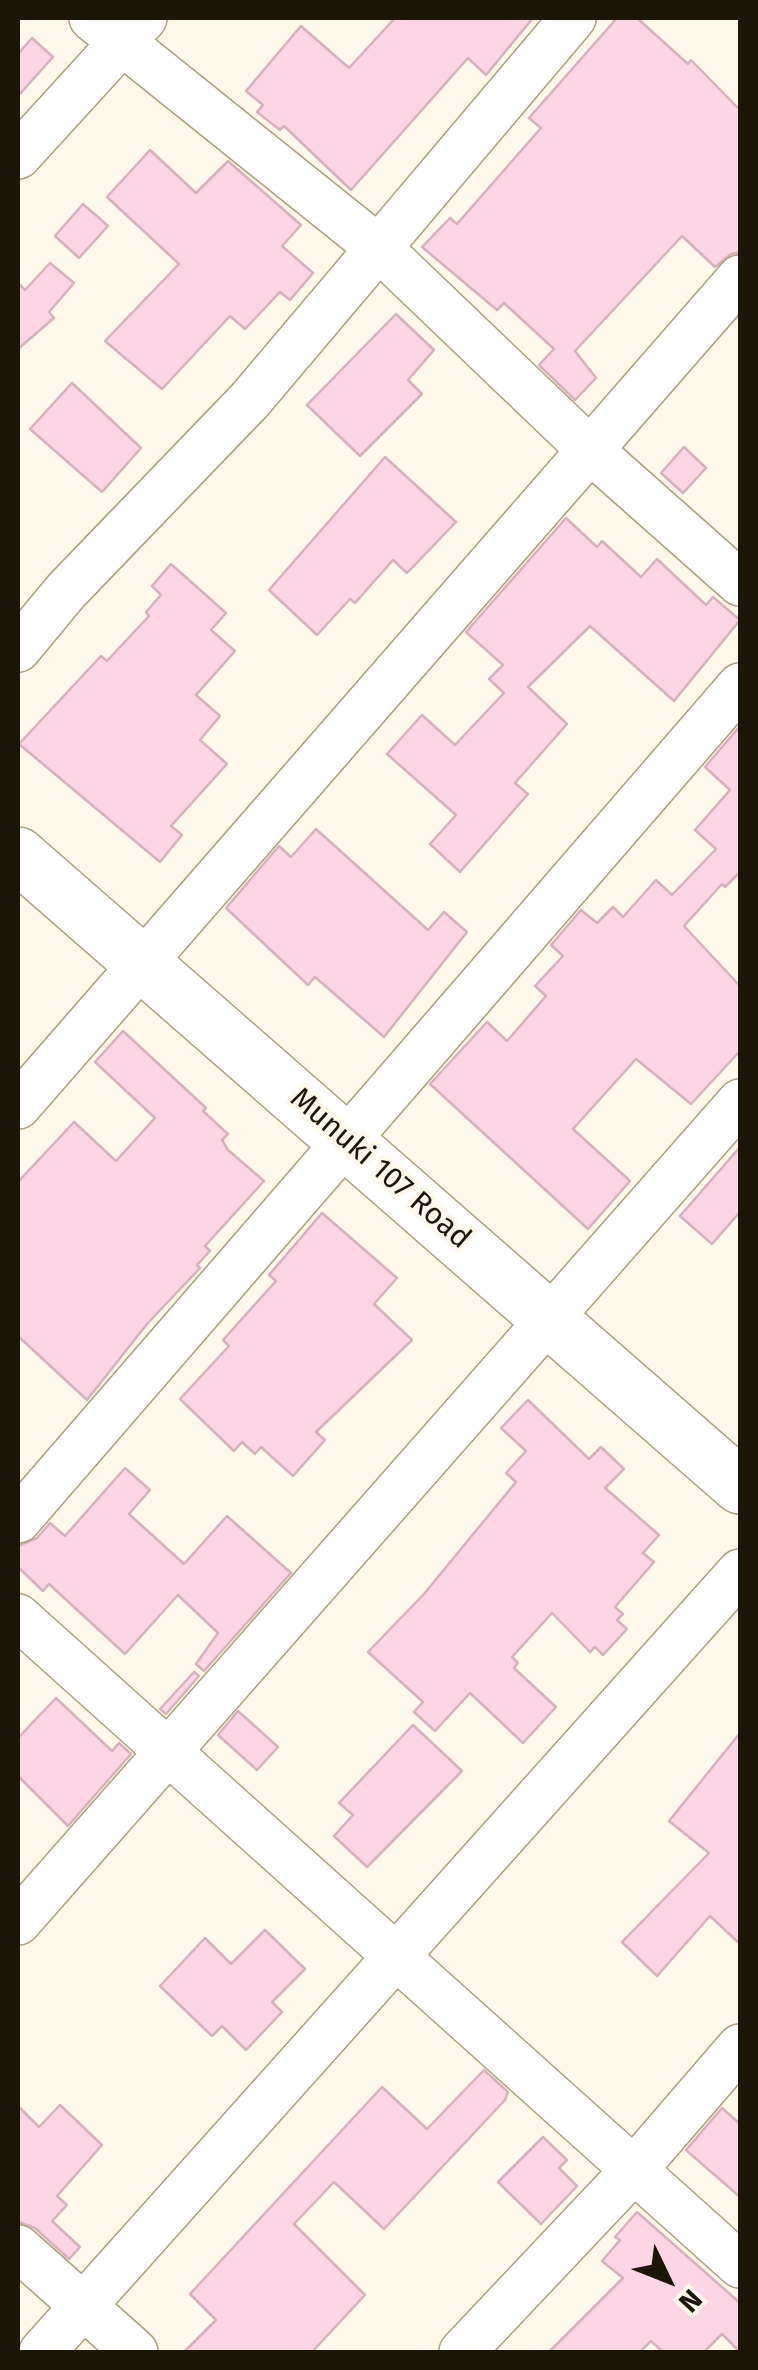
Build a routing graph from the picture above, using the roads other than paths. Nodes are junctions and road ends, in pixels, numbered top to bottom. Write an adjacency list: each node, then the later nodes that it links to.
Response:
1 (572, 18): 4 (street)
2 (119, 26): 3 (street); 4 (street)
3 (18, 156)
4 (381, 250): 6 (street); 8 (street)
5 (740, 278): 6 (street)
6 (590, 450): 7 (street); 11 (street)
7 (740, 583)
8 (18, 649)
9 (740, 686): 14 (street)
10 (18, 854): 11 (street, Munuki 107 Road)
11 (142, 963): 13 (street); 14 (street, Munuki 107 Road)
12 (740, 1102): 15 (street)
13 (18, 1106)
14 (346, 1141): 15 (street, Munuki 107 Road); 17 (street)
15 (551, 1317): 16 (street, Munuki 107 Road); 20 (street)
16 (740, 1486)
17 (18, 1520)
18 (740, 1572): 26 (street)
19 (18, 1617): 20 (street)
20 (166, 1754): 21 (street); 23 (street)
21 (18, 1922)
22 (740, 2047): 23 (street)
23 (632, 2171): 25 (street); 29 (street)
24 (18, 2248): 26 (street)
25 (740, 2264)
26 (84, 2305): 27 (street); 28 (street)
27 (42, 2352)
28 (135, 2352)
29 (462, 2352)

